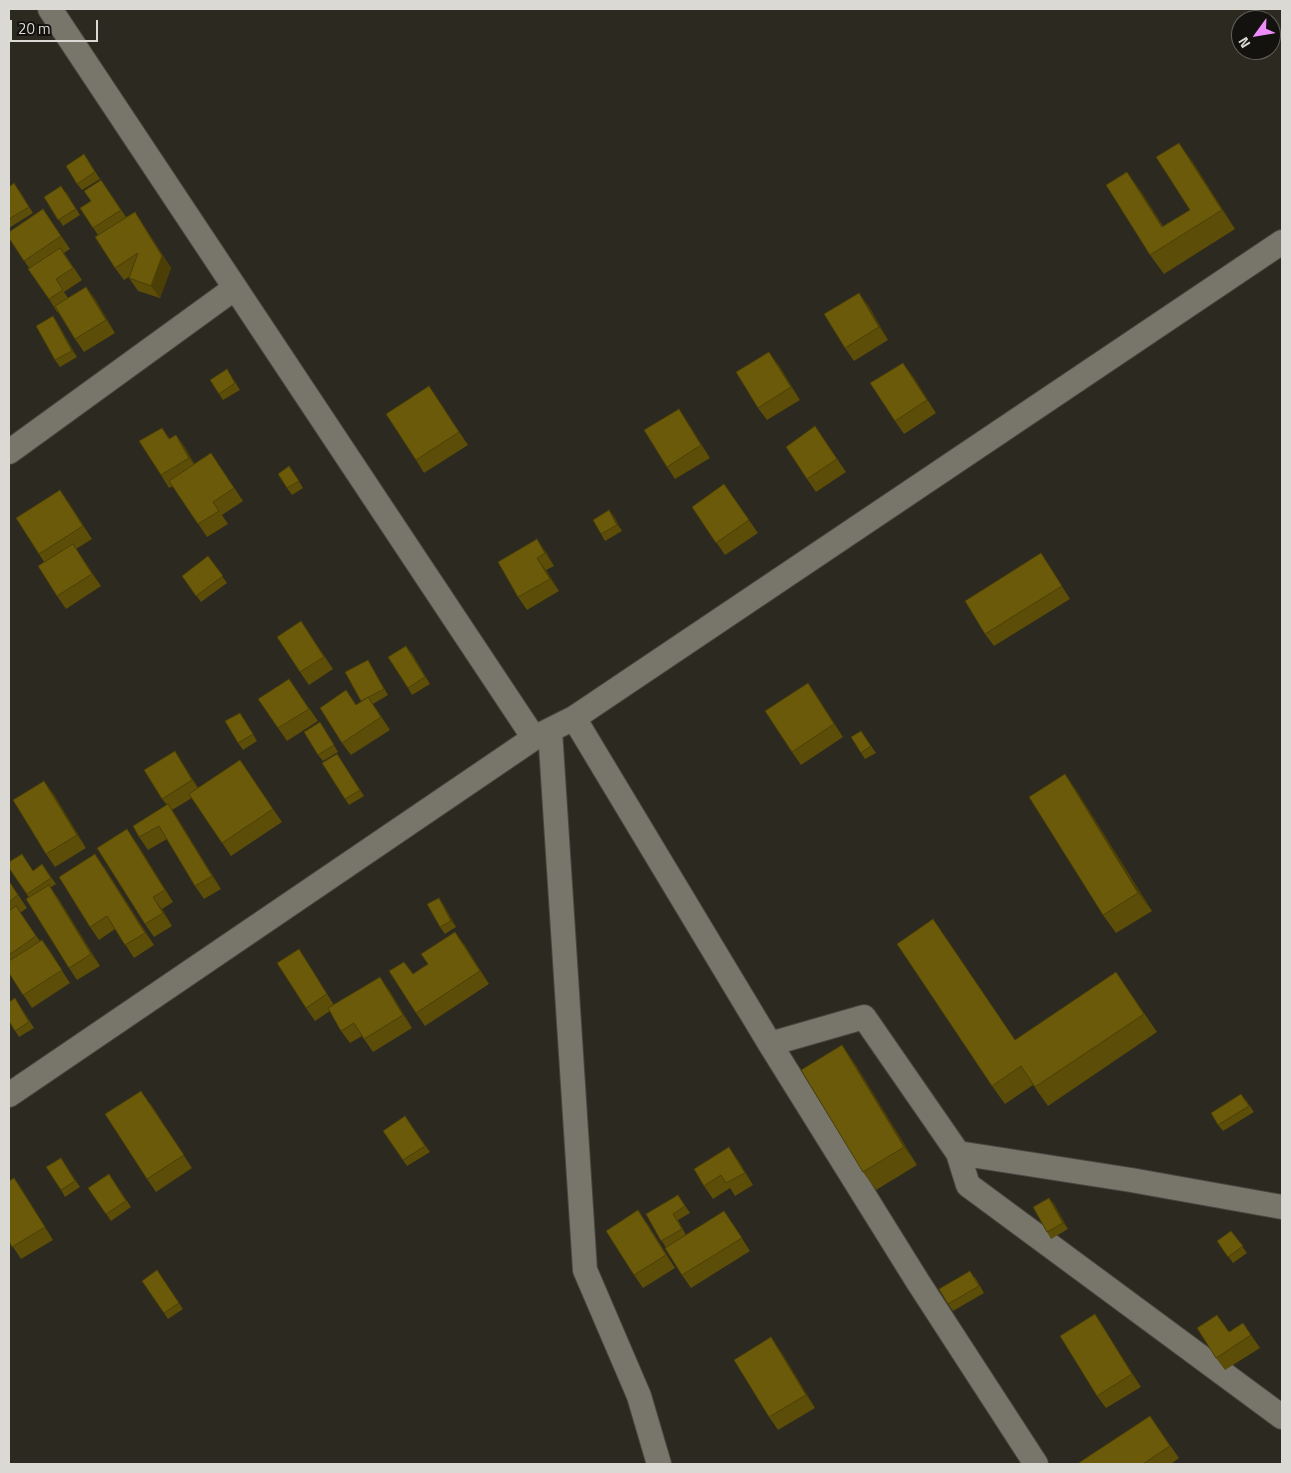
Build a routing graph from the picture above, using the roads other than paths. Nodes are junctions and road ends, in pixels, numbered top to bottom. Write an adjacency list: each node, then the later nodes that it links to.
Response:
1 (50, 9): 3 (street)
2 (1282, 242): 5 (street)
3 (235, 288): 4 (street); 6 (street)
4 (9, 452)
5 (574, 718): 6 (street); 7 (street)
6 (542, 734): 8 (street); 12 (street)
7 (770, 1044): 9 (street); 13 (street)
8 (9, 1094)
9 (958, 1154): 10 (street); 11 (street)
10 (1282, 1207)
11 (1282, 1417)
12 (659, 1464)
13 (1036, 1464)

